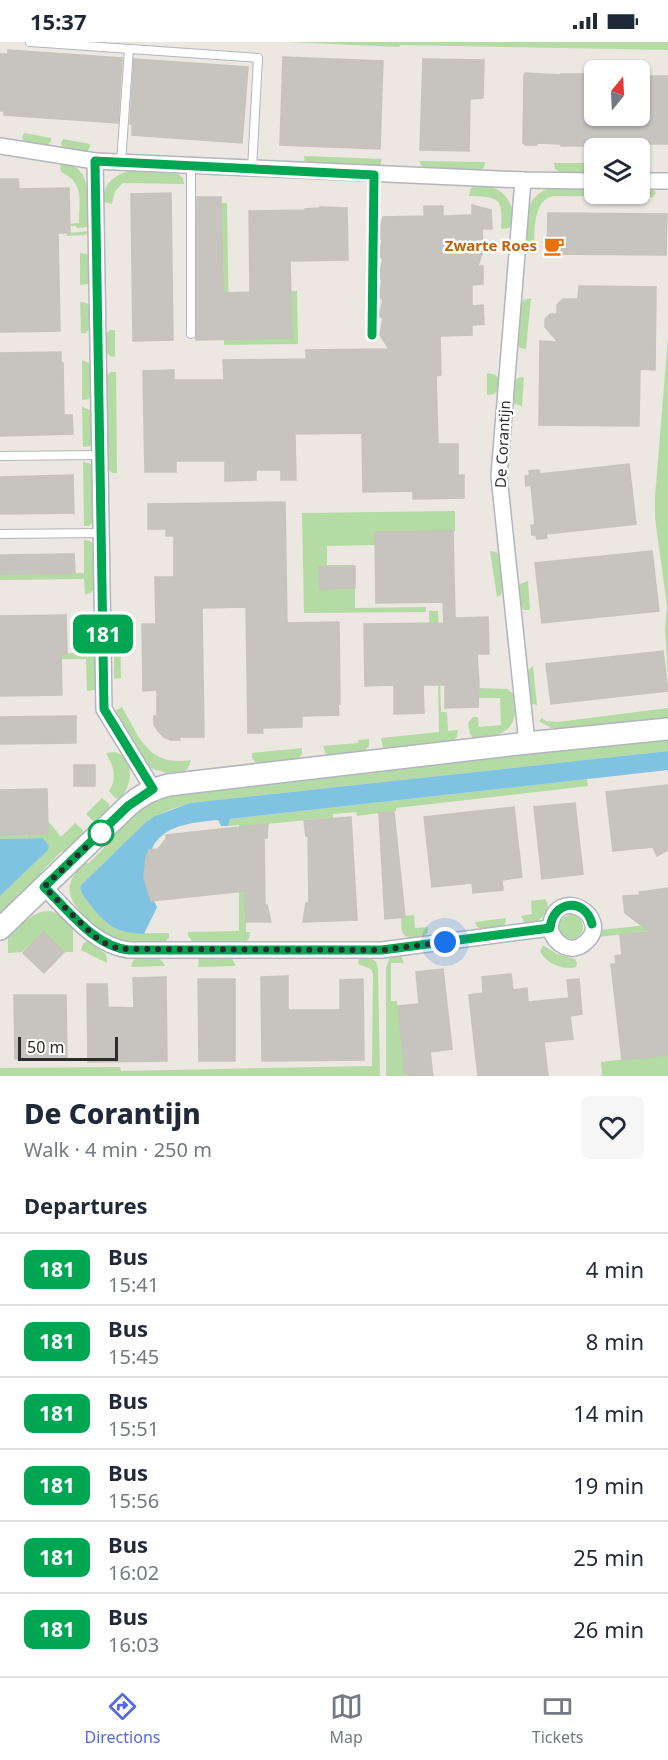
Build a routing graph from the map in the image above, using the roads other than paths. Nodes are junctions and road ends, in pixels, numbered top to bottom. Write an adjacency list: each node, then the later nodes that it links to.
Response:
1 (30, 42): 2 (lane)
2 (129, 49): 5 (lane); 7 (lane)
3 (0, 146): 4 (street)
4 (95, 161): 5 (street); 15 (street)
5 (121, 163): 6 (street)
6 (191, 166): 7 (street); 13 (lane)
7 (252, 169): 8 (street)
8 (374, 175): 9 (street); 14 (lane)
9 (523, 180): 10 (street); 20 (street, De Corantijn)
10 (584, 181)
11 (650, 181): 12 (street)
12 (668, 181)
13 (190, 334)
14 (372, 335)
15 (100, 455): 16 (lane); 17 (street)
16 (0, 456)
17 (101, 533): 18 (lane); 21 (street)
18 (0, 534)
19 (668, 729): 20 (street)
20 (527, 743): 21 (street)
21 (153, 789): 22 (street)
22 (44, 887): 23 (street); 24 (street)
23 (550, 928)
24 (0, 929)

